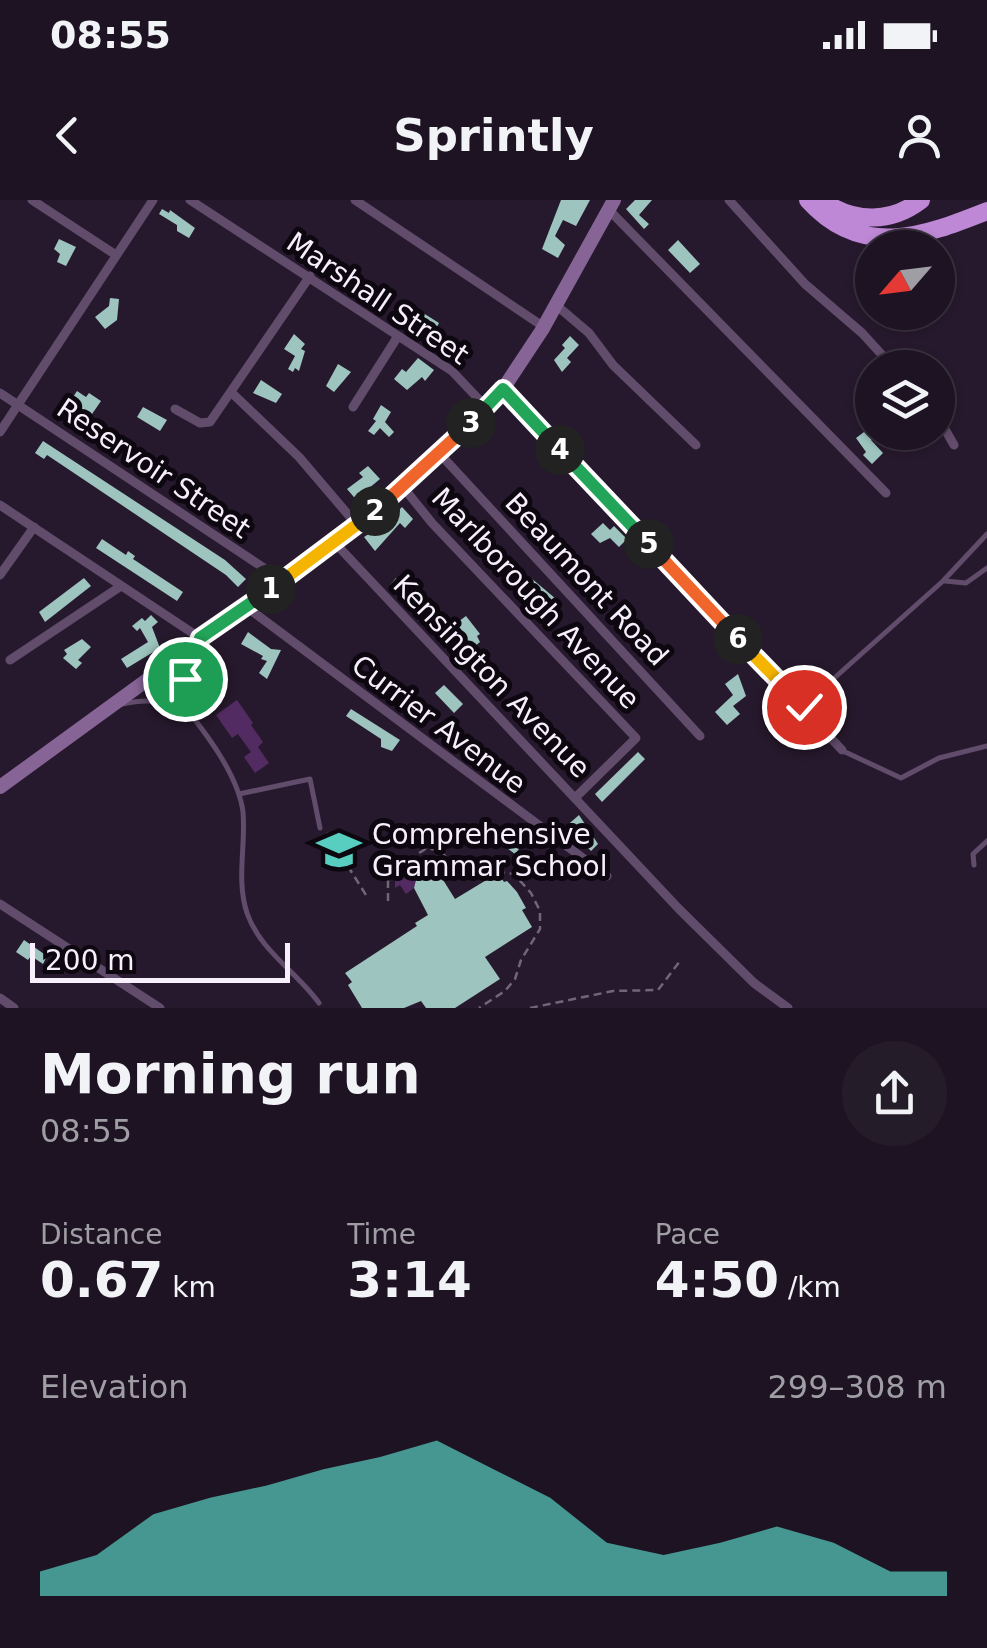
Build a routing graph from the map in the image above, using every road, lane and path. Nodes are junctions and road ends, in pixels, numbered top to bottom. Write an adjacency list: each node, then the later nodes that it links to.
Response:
1 (32, 200): 11 (street)
2 (152, 200): 11 (street)
3 (190, 200): 12 (street, Marshall Street)
4 (355, 200): 14 (street)
5 (729, 200): 16 (street)
6 (808, 200): 10 (highway)
7 (822, 200): 8 (highway)
8 (921, 200)
9 (611, 205): 13 (main road); 28 (street)
10 (987, 211)
11 (116, 255): 20 (street)
12 (310, 276): 15 (street, Marshall Street); 19 (street)
13 (556, 305): 14 (main road); 25 (street)
14 (544, 327): 17 (main road)
15 (398, 336): 21 (street); 22 (street, Marshall Street)
16 (877, 350)
17 (503, 389): 22 (main road); 43 (street)
18 (0, 393): 20 (street, Reservoir Street)
19 (232, 393): 23 (street); 30 (street)
20 (18, 404): 24 (street); 36 (street, Reservoir Street)
21 (353, 406)
22 (486, 407): 26 (main road)
23 (175, 409)
24 (0, 432)
25 (696, 444)
26 (440, 454): 27 (main road); 46 (street, Beaumont Road)
27 (403, 488): 30 (main road); 51 (street, Marlborough Avenue)
28 (886, 493)
29 (0, 505): 31 (street)
30 (357, 525): 33 (main road)
31 (34, 528): 35 (street); 38 (street)
32 (987, 534): 37 (lane)
33 (334, 543): 36 (main road); 51 (street, Kensington Avenue)
34 (987, 568): 37 (lane)
35 (0, 575)
36 (282, 580): 39 (main road)
37 (943, 580): 43 (lane)
38 (121, 586): 40 (street); 41 (street)
39 (245, 606): 40 (main road); 55 (street, Currier Avenue)
40 (200, 638): 42 (main road); 45 (lane)
41 (10, 660)
42 (157, 671): 44 (main road); 45 (lane)
43 (803, 706): 48 (street)
44 (101, 713): 45 (lane); 49 (main road)
45 (196, 722): 50 (lane)
46 (700, 736)
47 (987, 746): 48 (lane)
48 (842, 750)
49 (0, 788)
50 (239, 794): 52 (lane); 62 (lane)
51 (576, 797): 68 (street, Kensington Avenue)
52 (323, 830): 56 (path)
53 (987, 841): 54 (lane)
54 (974, 865)
55 (607, 876)
56 (366, 895)
57 (388, 901): 66 (path)
58 (0, 904): 60 (street)
59 (680, 961): 67 (path)
60 (140, 996): 64 (street); 65 (street)
61 (0, 998): 63 (street)
62 (320, 1004)
63 (14, 1008)
64 (132, 1008)
65 (160, 1008)
66 (479, 1008)
67 (530, 1008)
68 (788, 1008)

